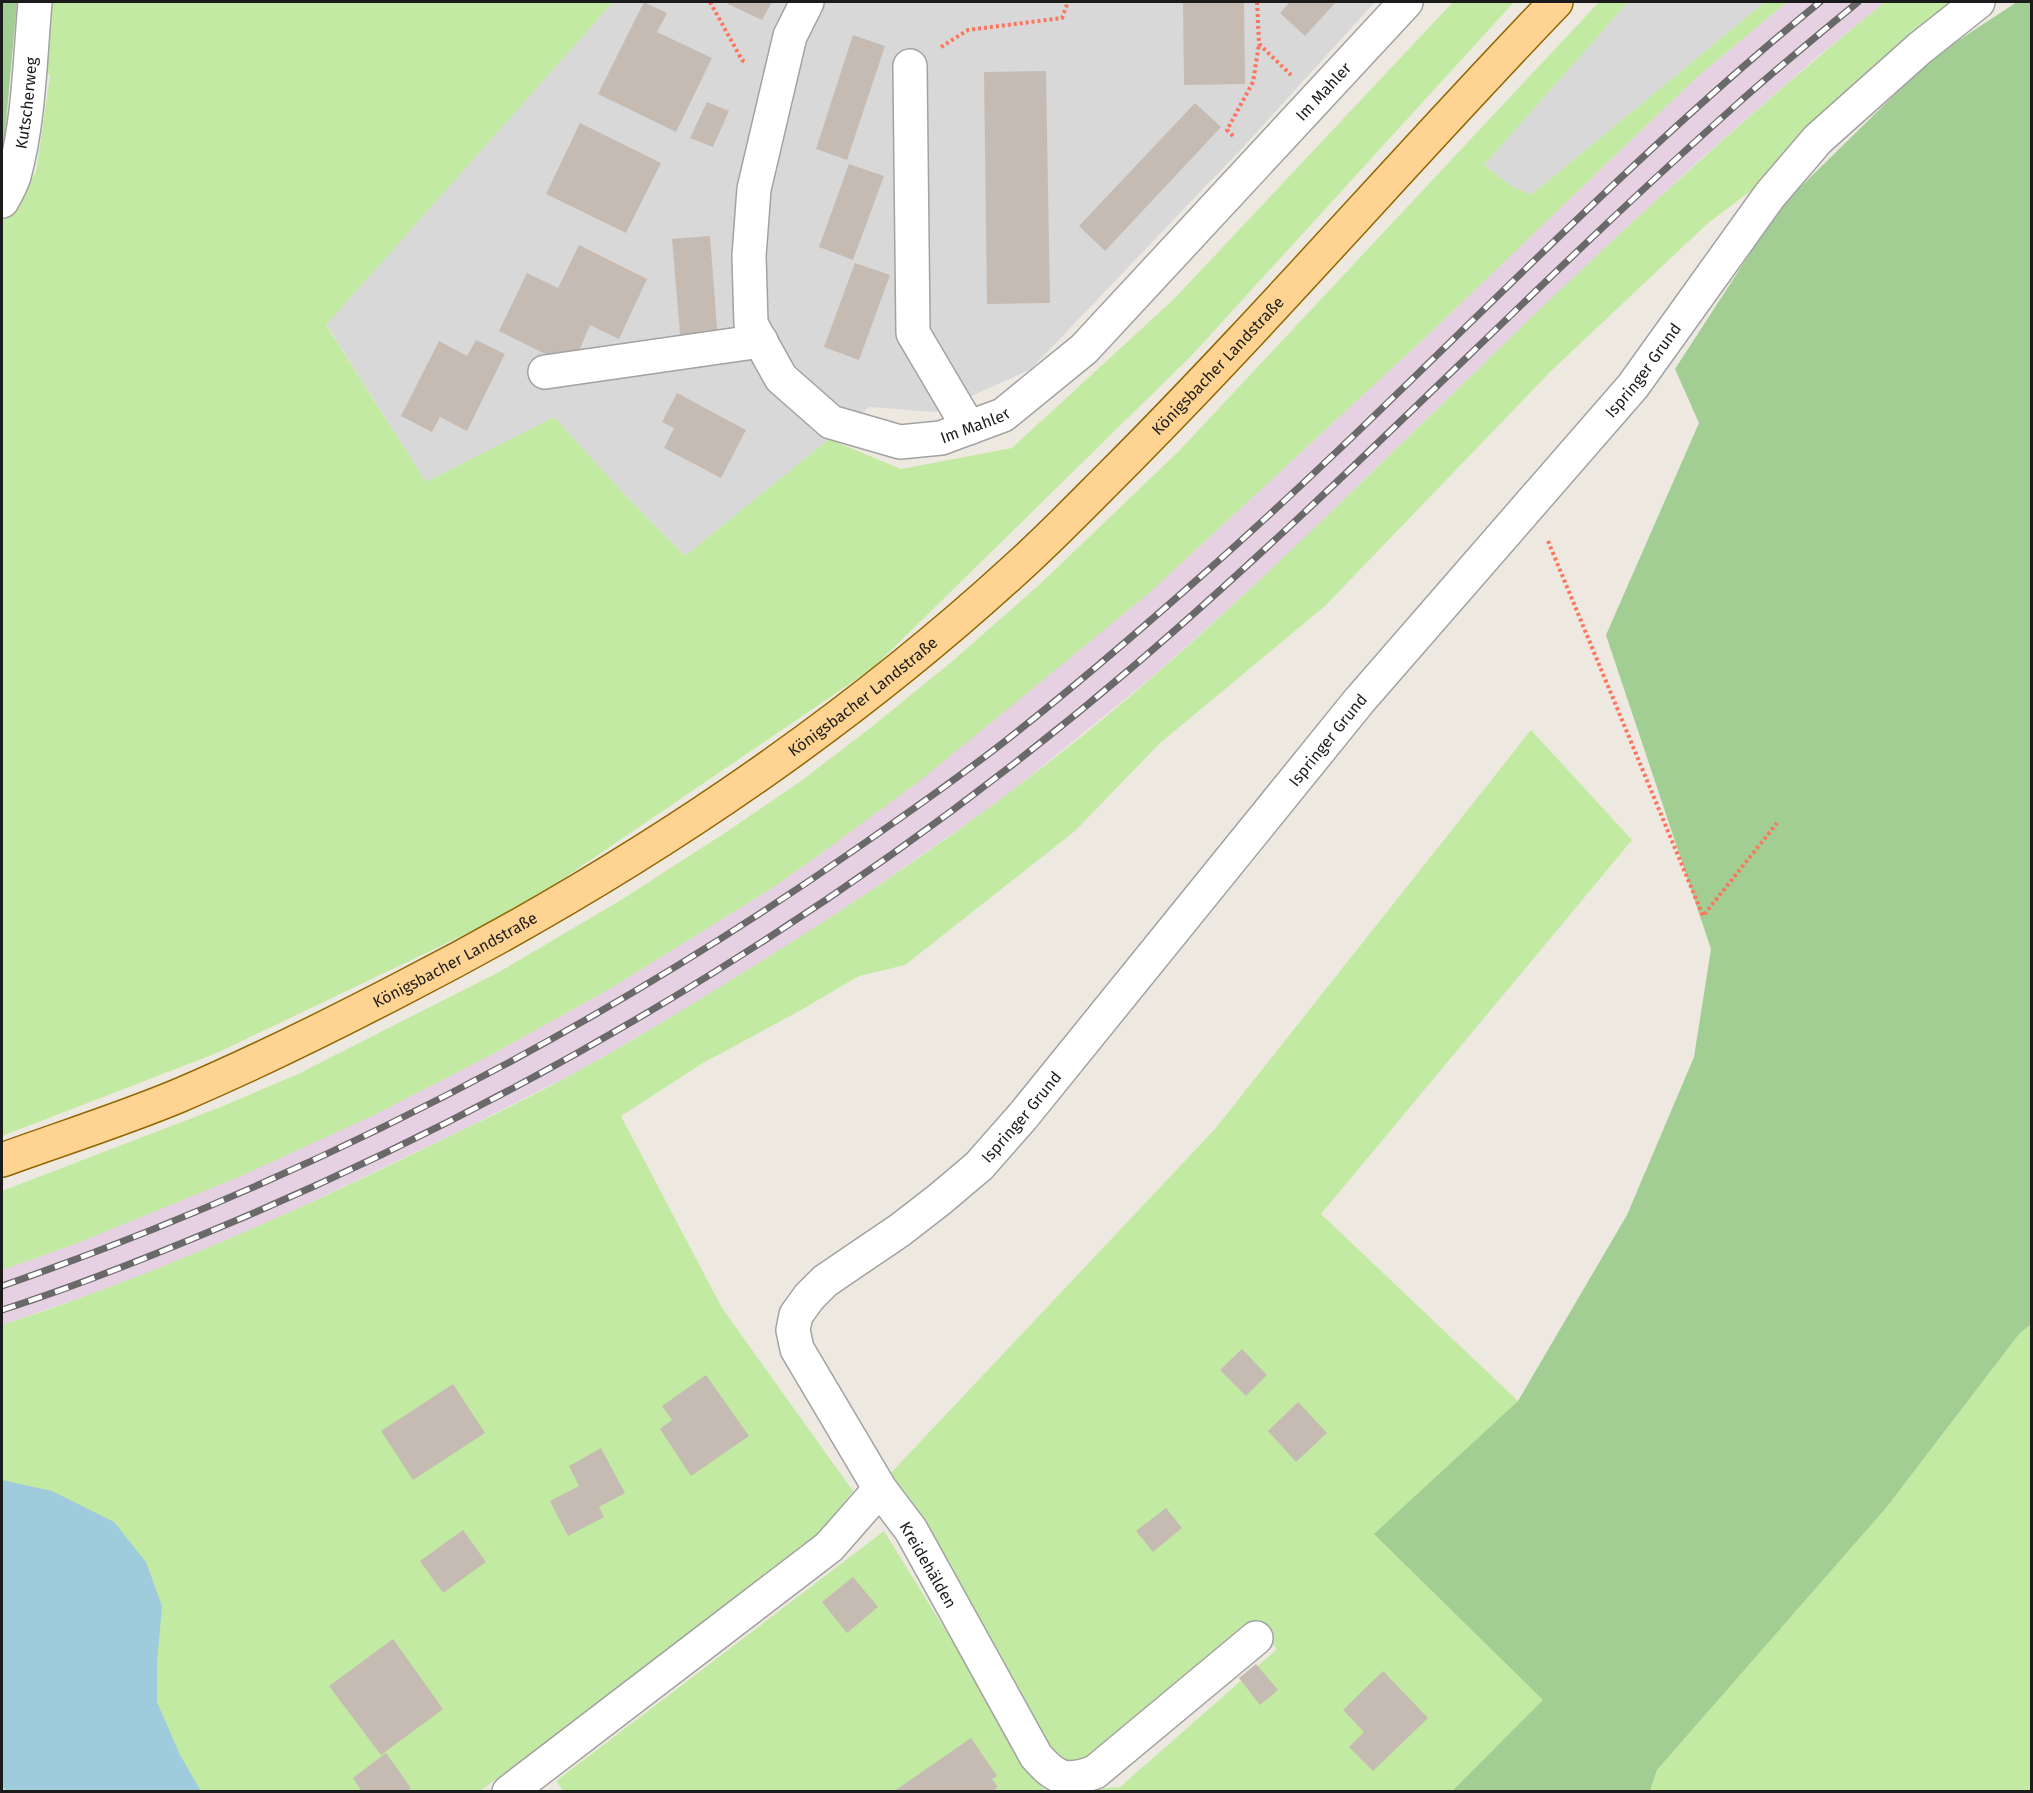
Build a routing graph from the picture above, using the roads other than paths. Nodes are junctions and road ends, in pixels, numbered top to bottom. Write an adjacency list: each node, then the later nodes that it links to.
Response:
1 (35, 2): 7 (street, Kutscherweg)
2 (807, 2): 8 (street, Im Mahler)
3 (1406, 2): 10 (street, Im Mahler)
4 (1556, 2): 11 (main road, Königsbacher Landstraße)
5 (1978, 2): 12 (street, Ispringer Grund)
6 (910, 66): 10 (street)
7 (2, 201)
8 (760, 341): 9 (street); 10 (street, Im Mahler)
9 (545, 372)
10 (969, 428)
11 (2, 1160)
12 (880, 1489): 13 (street, Kreidehälden); 14 (street)
13 (1256, 1638)
14 (509, 1791)

